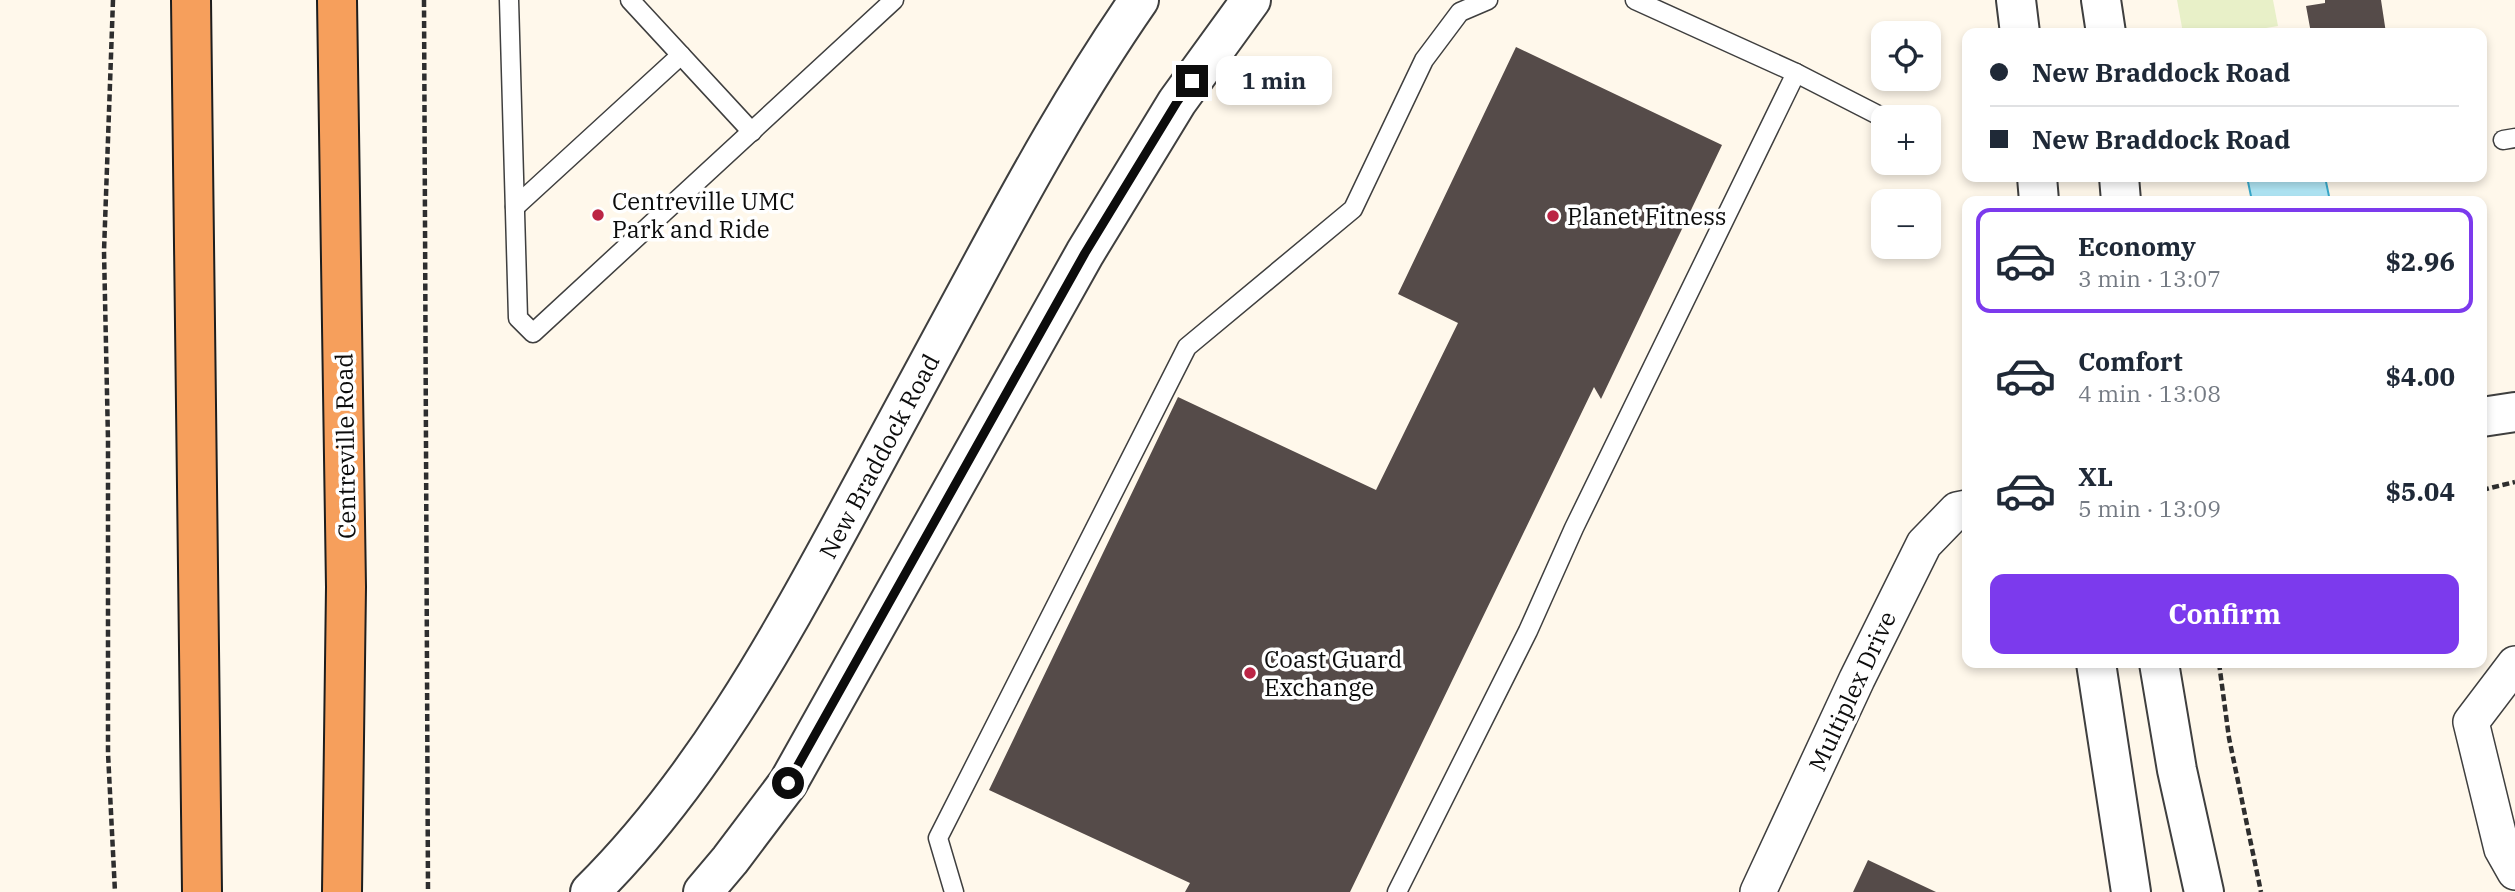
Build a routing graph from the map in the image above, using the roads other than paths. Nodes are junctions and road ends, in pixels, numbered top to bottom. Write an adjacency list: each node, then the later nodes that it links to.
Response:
1 (191, 0): 26 (highway)
2 (337, 0): 27 (highway, Centreville Road)
3 (509, 0): 18 (lane)
4 (630, 0): 14 (lane)
5 (1139, 0): 28 (street, New Braddock Road)
6 (1251, 0): 29 (street)
7 (1488, 0): 30 (lane)
8 (1635, 0): 15 (lane)
9 (2016, 0): 12 (street)
10 (2101, 0): 13 (street)
11 (883, 4): 17 (lane)
12 (2019, 28)
13 (2105, 28)
14 (681, 55): 17 (lane); 18 (lane)
15 (1796, 73): 16 (lane); 31 (lane)
16 (1871, 111)
17 (752, 132): 18 (lane)
18 (515, 207)
19 (2515, 412): 20 (street)
20 (2487, 416)
21 (1962, 509): 32 (street, Multiplex Drive)
22 (2515, 664): 25 (street)
23 (2097, 668): 33 (street)
24 (2160, 668): 34 (street)
25 (2515, 872)
26 (202, 892)
27 (342, 892)
28 (590, 892)
29 (703, 892)
30 (954, 892)
31 (1397, 892)
32 (1758, 892)
33 (2131, 892)
34 (2204, 892)

